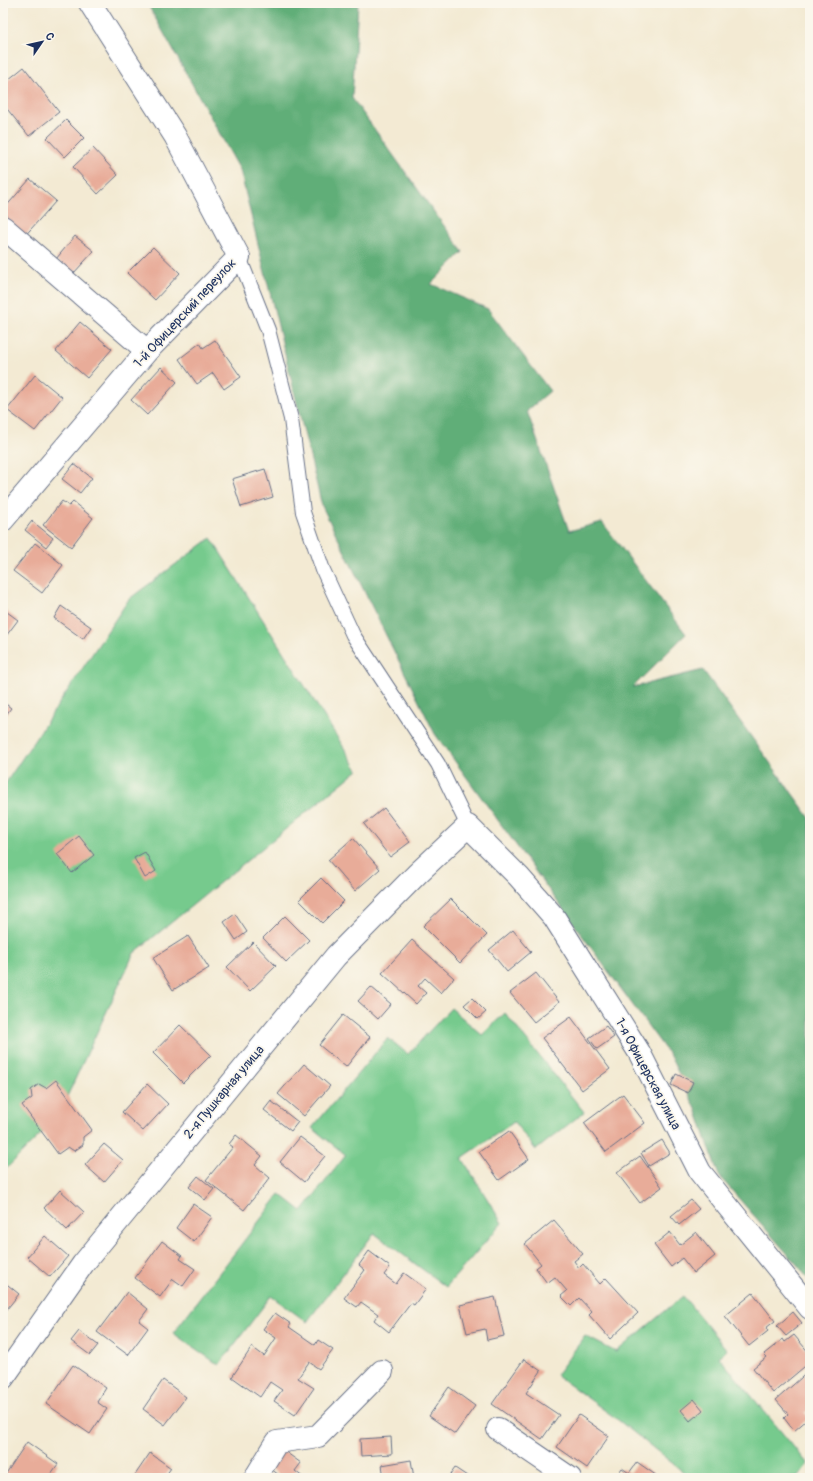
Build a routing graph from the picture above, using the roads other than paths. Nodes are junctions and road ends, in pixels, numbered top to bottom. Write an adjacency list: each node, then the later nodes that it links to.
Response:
1 (90, 3): 3 (street, 1-й Офицерский переулок)
2 (3, 227): 4 (street)
3 (239, 257): 4 (street, 1-й Офицерский переулок); 6 (lane)
4 (147, 351): 5 (street, 1-й Офицерский переулок)
5 (3, 520)
6 (468, 826): 7 (street, 1-я Офицерская улица); 9 (street, 2-я Пушкарная улица)
7 (810, 1308)
8 (382, 1371): 11 (street)
9 (3, 1378)
10 (498, 1429): 12 (street)
11 (255, 1478)
12 (570, 1478)

